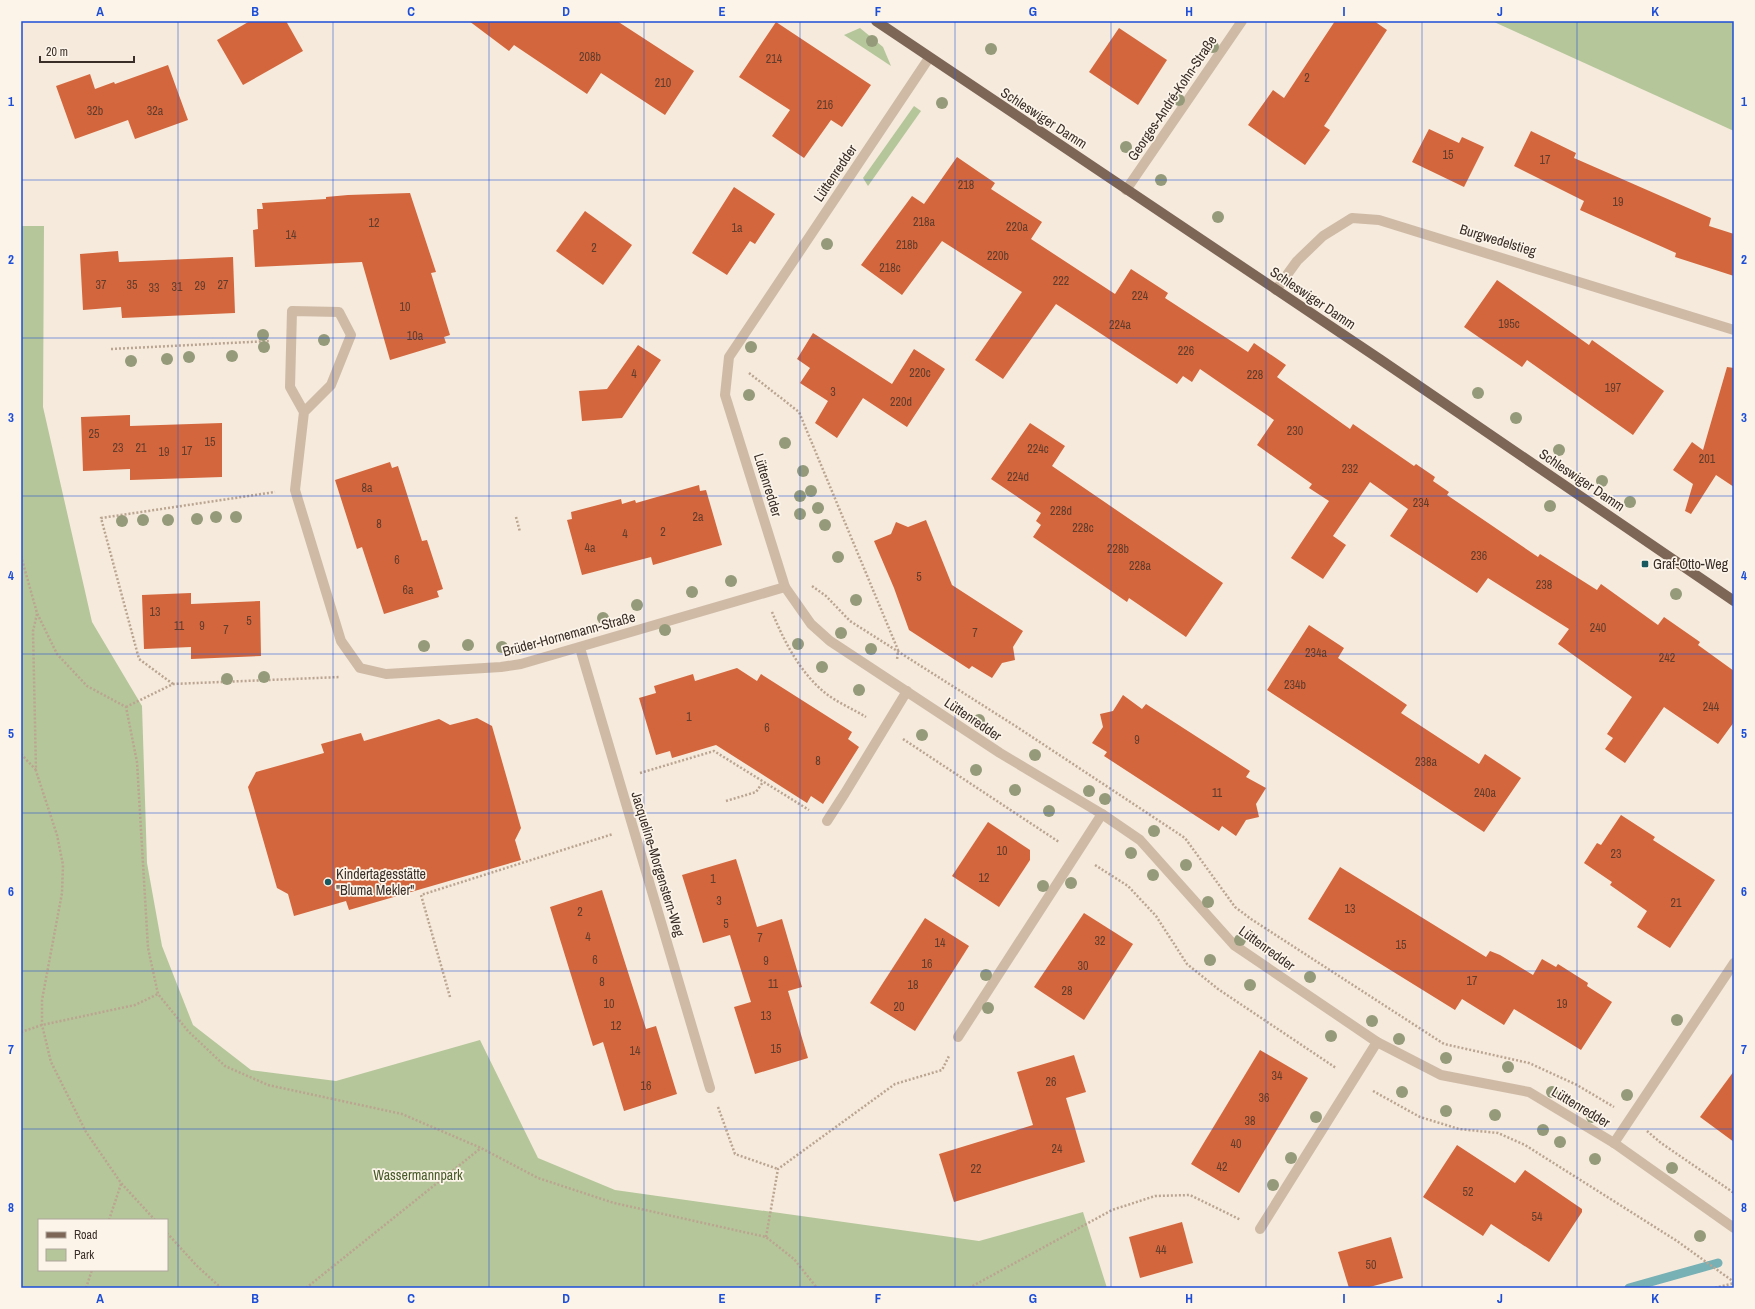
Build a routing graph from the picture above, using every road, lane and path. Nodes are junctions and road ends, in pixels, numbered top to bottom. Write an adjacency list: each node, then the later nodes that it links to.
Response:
1 (876, 21): 3 (main road, Schleswiger Damm)
2 (1242, 21): 4 (street, Georges-André-Kohn-Straße)
3 (930, 58): 4 (main road, Schleswiger Damm); 9 (street, Lüttenredder)
4 (1126, 190): 5 (main road, Schleswiger Damm)
5 (1276, 290): 6 (street, Burgwedelstieg); 18 (main road, Schleswiger Damm)
6 (1734, 330)
7 (291, 340): 8 (path); 10 (street); 10 (street)
8 (111, 349)
9 (729, 357): 15 (street, Lüttenredder); 21 (path)
10 (304, 412): 11 (street)
11 (295, 490): 22 (street); 24 (path)
12 (516, 517): 13 (path)
13 (520, 532)
14 (21, 556): 19 (path)
15 (781, 577): 16 (street, Lüttenredder); 21 (path)
16 (785, 588): 17 (street, Brüder-Hornemann-Straße); 23 (street, Lüttenredder)
17 (764, 593): 20 (street, Brüder-Hornemann-Straße); 27 (path)
18 (1734, 600)
19 (37, 613): 26 (path); 29 (path)
20 (580, 648): 22 (street, Brüder-Hornemann-Straße); 30 (street, Jacqueline-Morgenstern-Weg)
21 (898, 650): 23 (path); 46 (path)
22 (360, 668): 24 (path)
23 (892, 682): 25 (street, Lüttenredder)
24 (173, 684): 26 (path)
25 (907, 691): 27 (street); 33 (street, Lüttenredder)
26 (126, 707): 38 (path)
27 (886, 728): 34 (street); 36 (path)
28 (21, 754): 29 (path)
29 (36, 771): 40 (path)
30 (618, 779): 31 (path); 35 (street, Jacqueline-Morgenstern-Weg)
31 (763, 782): 32 (path); 34 (path)
32 (726, 801)
33 (1102, 814): 36 (street); 43 (street, Lüttenredder)
34 (827, 821)
35 (632, 827): 39 (path); 45 (street, Jacqueline-Morgenstern-Weg)
36 (1077, 854): 42 (street); 44 (path)
37 (1734, 964): 46 (street, Lüttenredder)
38 (158, 994): 40 (path); 48 (path)
39 (450, 997)
40 (42, 1025): 41 (path); 50 (path)
41 (21, 1032)
42 (958, 1038): 49 (path)
43 (1377, 1042): 44 (street); 47 (street, Lüttenredder)
44 (1353, 1080): 55 (street); 59 (path)
45 (710, 1088): 49 (path)
46 (1631, 1117): 47 (street, Lüttenredder); 51 (path)
47 (1614, 1143): 54 (street)
48 (481, 1148): 57 (path); 62 (path)
49 (778, 1169): 57 (path)
50 (122, 1183): 52 (path); 53 (path)
51 (1734, 1193)
52 (109, 1219)
53 (154, 1219)
54 (1734, 1228)
55 (1260, 1229): 64 (path)
56 (168, 1234): 61 (path)
57 (766, 1236): 63 (path)
58 (92, 1271): 60 (path)
59 (1734, 1283): 65 (path)
60 (86, 1288)
61 (221, 1288)
62 (306, 1288)
63 (817, 1288)
64 (969, 1288)
65 (1716, 1288)

